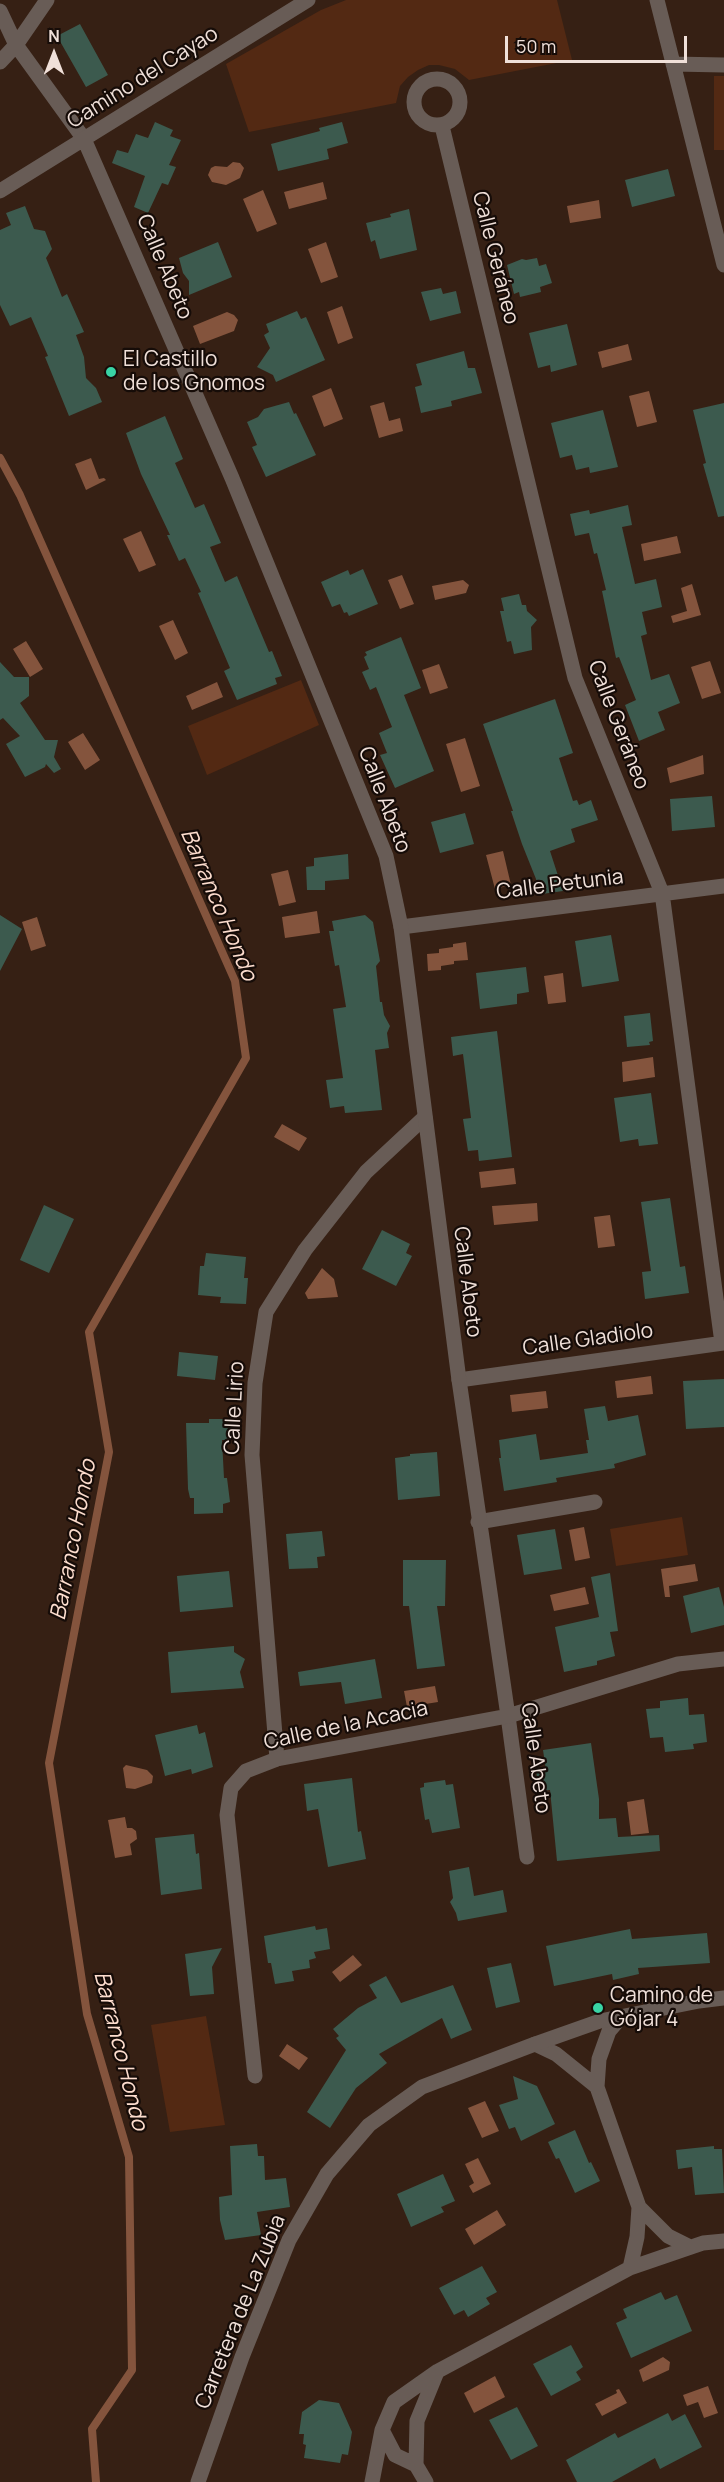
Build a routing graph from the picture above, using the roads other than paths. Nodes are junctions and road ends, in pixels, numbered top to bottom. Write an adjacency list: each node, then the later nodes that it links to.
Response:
1 (47, 0): 5 (street)
2 (308, 0): 10 (street, Camino del Cayao)
3 (657, 0): 7 (street)
4 (0, 11): 5 (street, Calle Abeto)
5 (16, 45): 6 (street); 10 (street, Calle Abeto)
6 (0, 62)
7 (673, 64): 8 (street); 12 (street)
8 (724, 64)
9 (442, 126): 14 (street, Calle Geráneo)
10 (84, 139): 11 (street, Camino del Cayao); 15 (street, Calle Abeto)
11 (0, 191)
12 (723, 259)
13 (724, 886): 14 (street, Calle Petunia)
14 (662, 893): 15 (street, Calle Petunia); 17 (street, Calle Geráneo)
15 (401, 927): 16 (street, Calle Abeto)
16 (425, 1117): 18 (street, Calle Abeto); 23 (street, Calle Lirio)
17 (723, 1343): 18 (street, Calle Gladiolo)
18 (459, 1380): 20 (street, Calle Abeto)
19 (595, 1502): 20 (street)
20 (478, 1522): 22 (street, Calle Abeto)
21 (724, 1659): 22 (street, Calle de la Acacia)
22 (508, 1716): 23 (street, Calle de la Acacia); 24 (street, Calle Abeto)
23 (278, 1759): 28 (street, Calle de la Acacia)
24 (527, 1857)
25 (724, 1998): 26 (street, Carretera de La Zubia)
26 (621, 2017): 27 (street, Carretera de La Zubia); 29 (street)
27 (535, 2043): 29 (street); 37 (street, Carretera de La Zubia)
28 (255, 2076)
29 (597, 2087): 30 (street)
30 (639, 2207): 32 (street); 33 (street)
31 (724, 2241): 32 (street)
32 (690, 2247): 33 (street)
33 (630, 2268): 34 (street)
34 (438, 2371): 35 (street); 36 (street)
35 (382, 2430): 36 (street); 38 (street)
36 (416, 2465): 39 (street)
37 (198, 2482)
38 (372, 2482)
39 (426, 2482)

